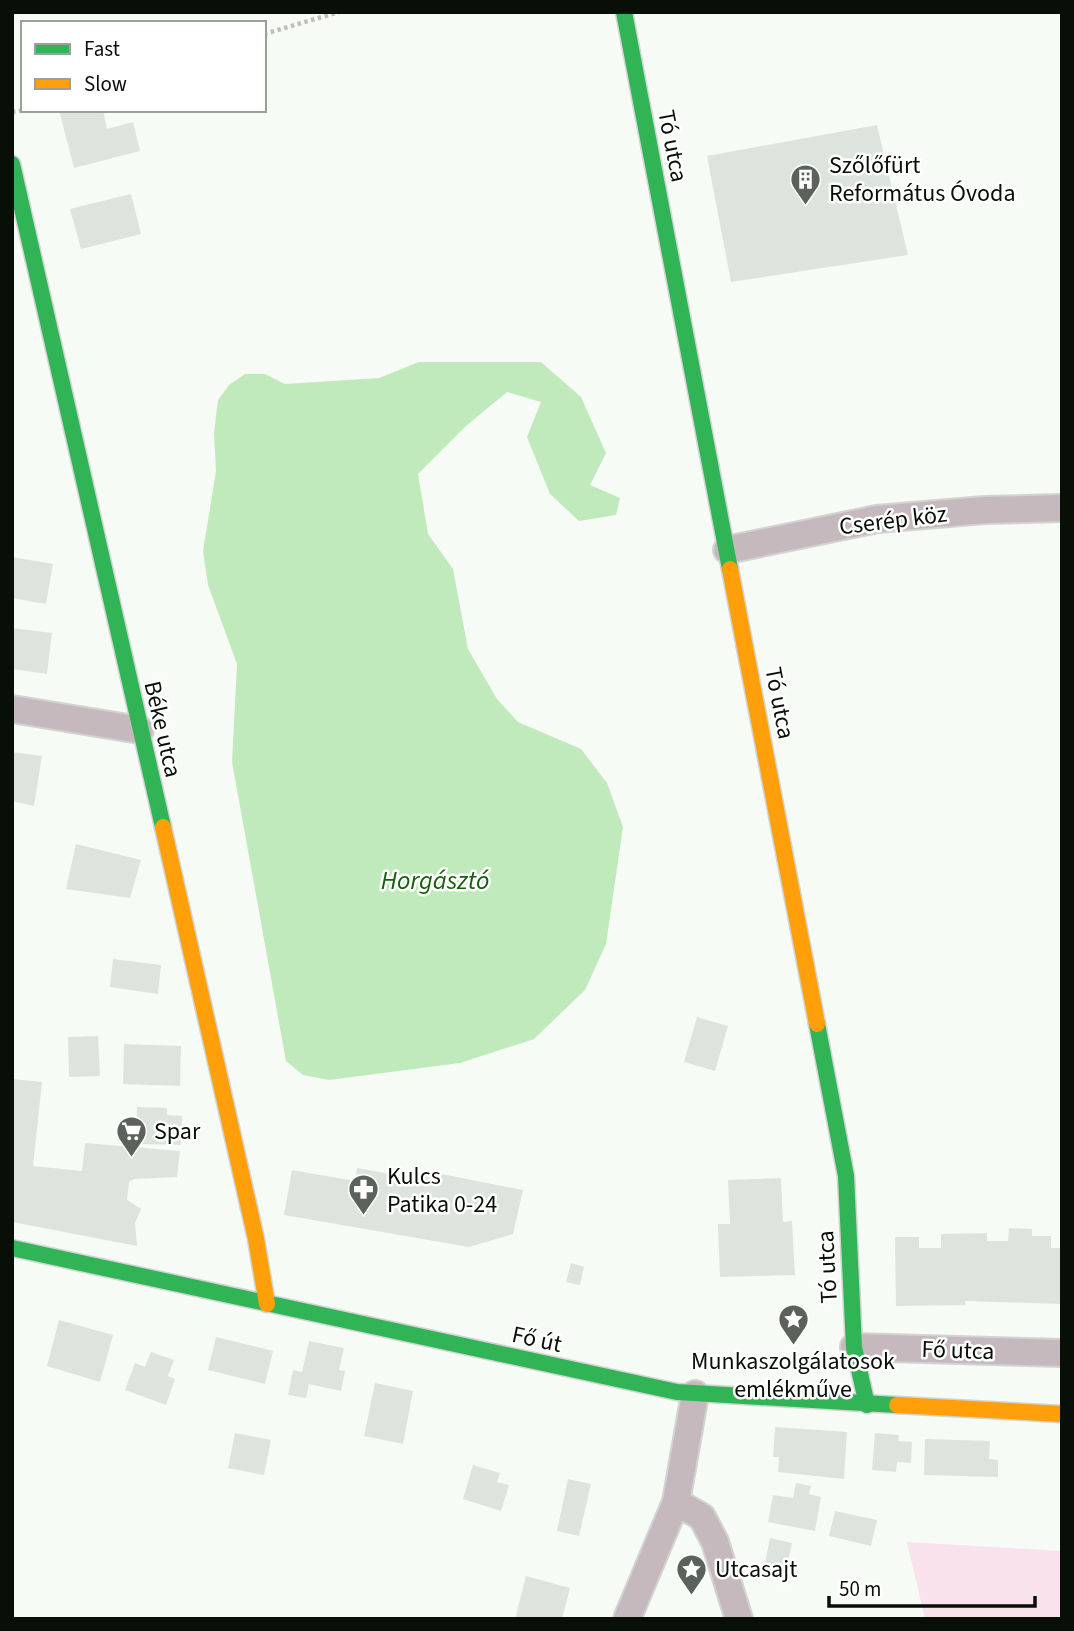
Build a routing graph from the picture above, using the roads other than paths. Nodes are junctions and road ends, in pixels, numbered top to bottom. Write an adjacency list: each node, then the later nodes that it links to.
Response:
1 (624, 12): 4 (street, Tó utca)
2 (13, 173): 6 (street, Béke utca)
3 (1062, 508): 4 (street, Cserép köz)
4 (727, 550): 9 (street, Tó utca)
5 (12, 709): 6 (street)
6 (139, 730): 8 (street, Béke utca)
7 (12, 1248): 8 (street, Fő út)
8 (267, 1304): 11 (street, Fő út)
9 (854, 1347): 10 (street, Fő utca); 12 (street, Tó utca)
10 (1062, 1353)
11 (695, 1394): 12 (street, Fő út); 14 (street)
12 (867, 1405): 13 (street, Fő út)
13 (1062, 1413)
14 (676, 1502): 15 (street); 16 (street)
15 (627, 1619)
16 (739, 1619)

